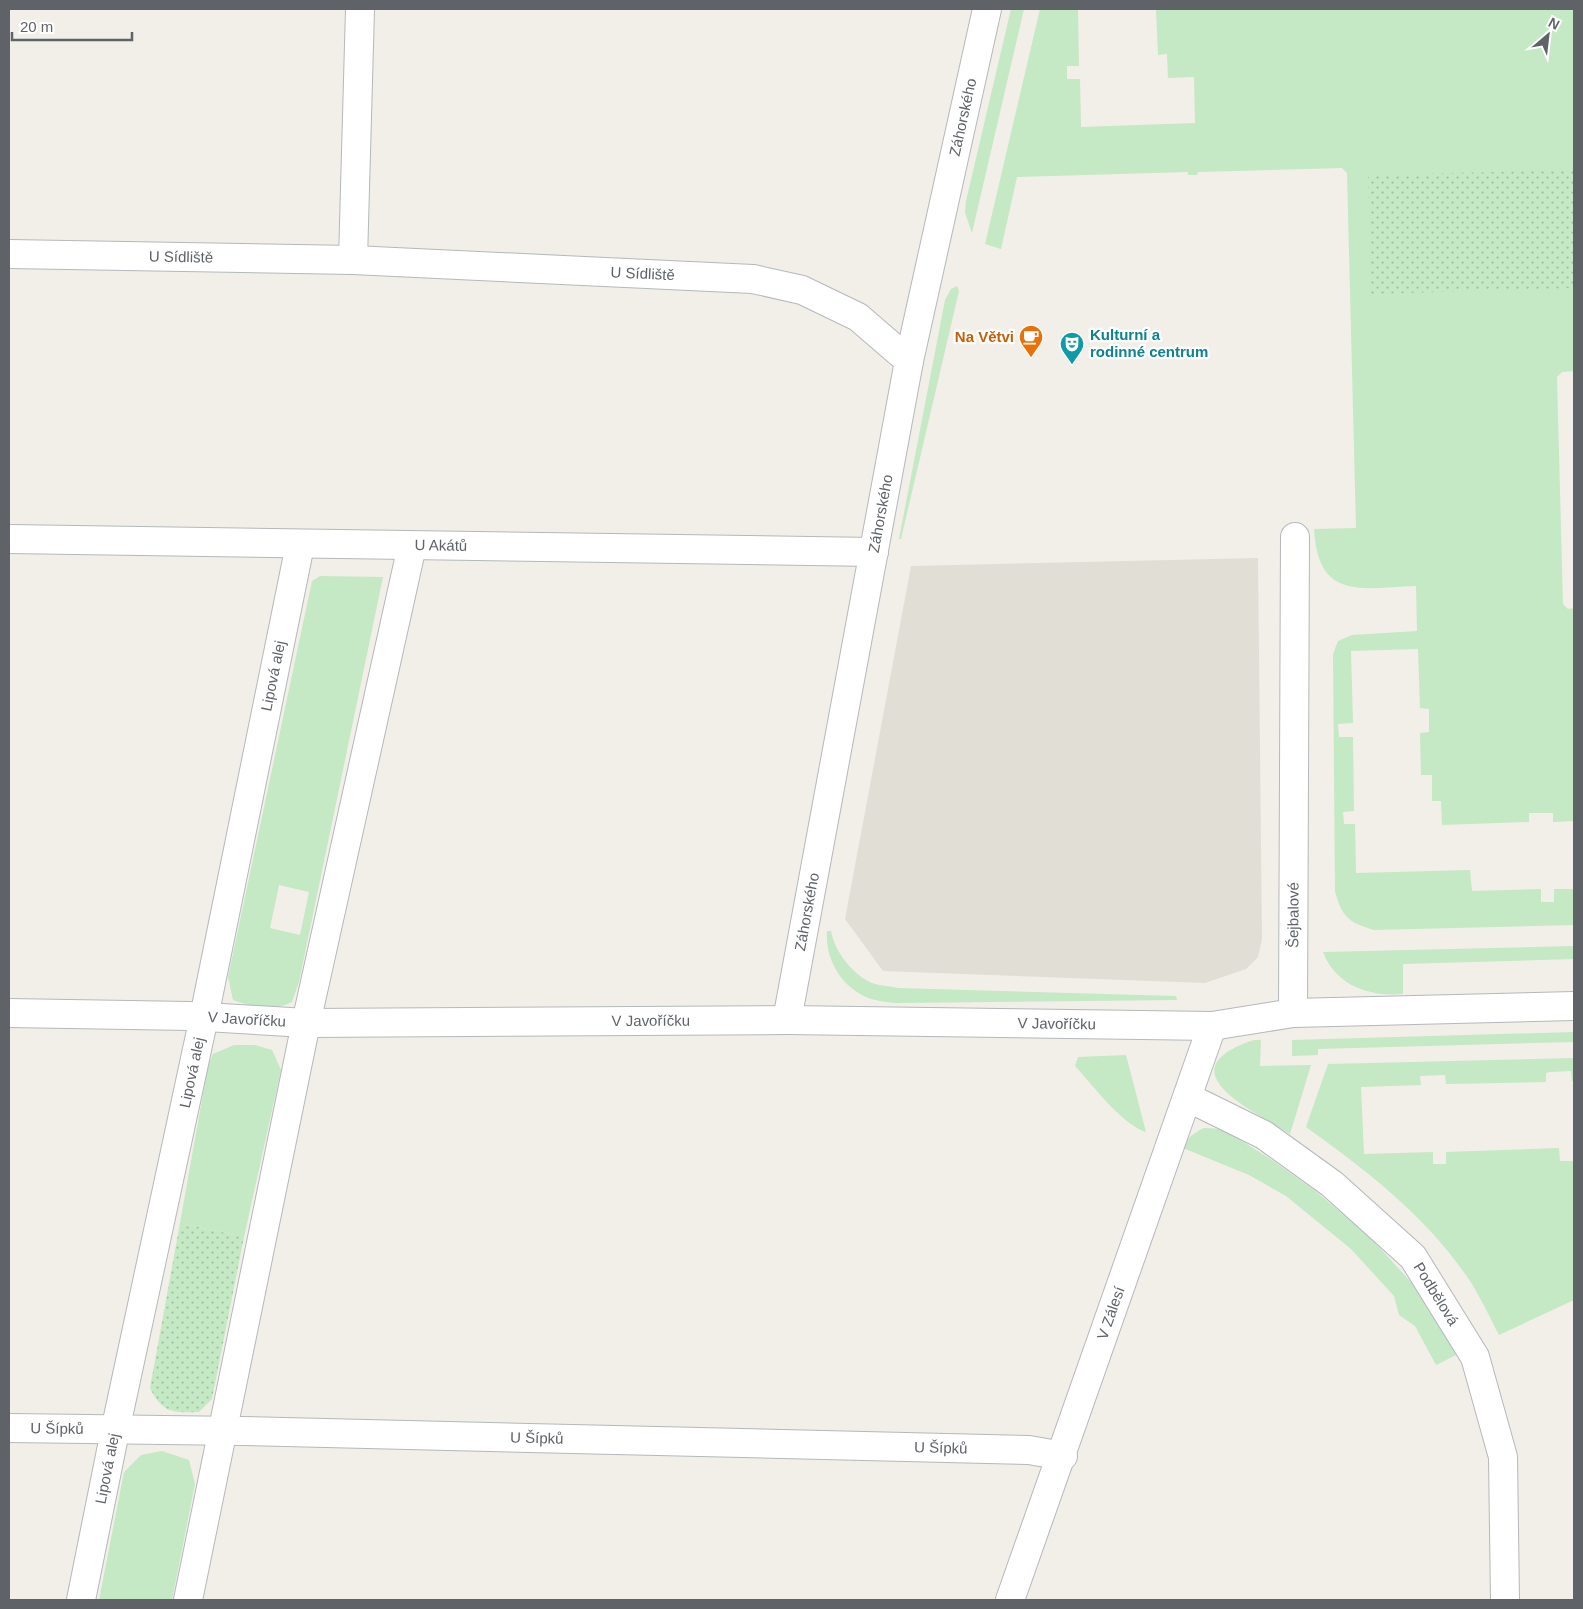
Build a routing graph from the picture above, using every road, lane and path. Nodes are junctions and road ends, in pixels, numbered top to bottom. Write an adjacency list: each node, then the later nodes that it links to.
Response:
1 (360, 9): 4 (street)
2 (987, 9): 5 (street, Záhorského)
3 (9, 254): 4 (street, U Sídliště)
4 (353, 260): 5 (street, U Sídliště)
5 (909, 361): 10 (street, Záhorského)
6 (1295, 537): 13 (street, Šejbalové)
7 (9, 539): 8 (street, U Akátů)
8 (300, 544): 9 (street, U Akátů); 14 (street, Lipová alej)
9 (412, 546): 10 (street, U Akátů); 16 (street)
10 (874, 552): 15 (street, Záhorského)
11 (1574, 1006): 13 (street)
12 (9, 1013): 14 (street, V Javoříčku)
13 (1293, 1013): 17 (street, V Javoříčku)
14 (204, 1017): 16 (street, V Javoříčku); 21 (street, Lipová alej)
15 (787, 1020): 16 (street, V Javoříčku); 17 (street, V Javoříčku)
16 (306, 1023): 20 (street)
17 (1212, 1026): 18 (street, V Zálesí)
18 (1189, 1098): 22 (street, V Zálesí); 26 (street, Podbělová)
19 (9, 1428): 21 (street, U Šípků)
20 (222, 1430): 21 (street, U Šípků); 22 (street, U Šípků); 24 (street)
21 (114, 1431): 23 (street, Lipová alej)
22 (1063, 1456): 25 (street, V Zálesí)
23 (81, 1600)
24 (188, 1600)
25 (1010, 1600)
26 (1505, 1600)

